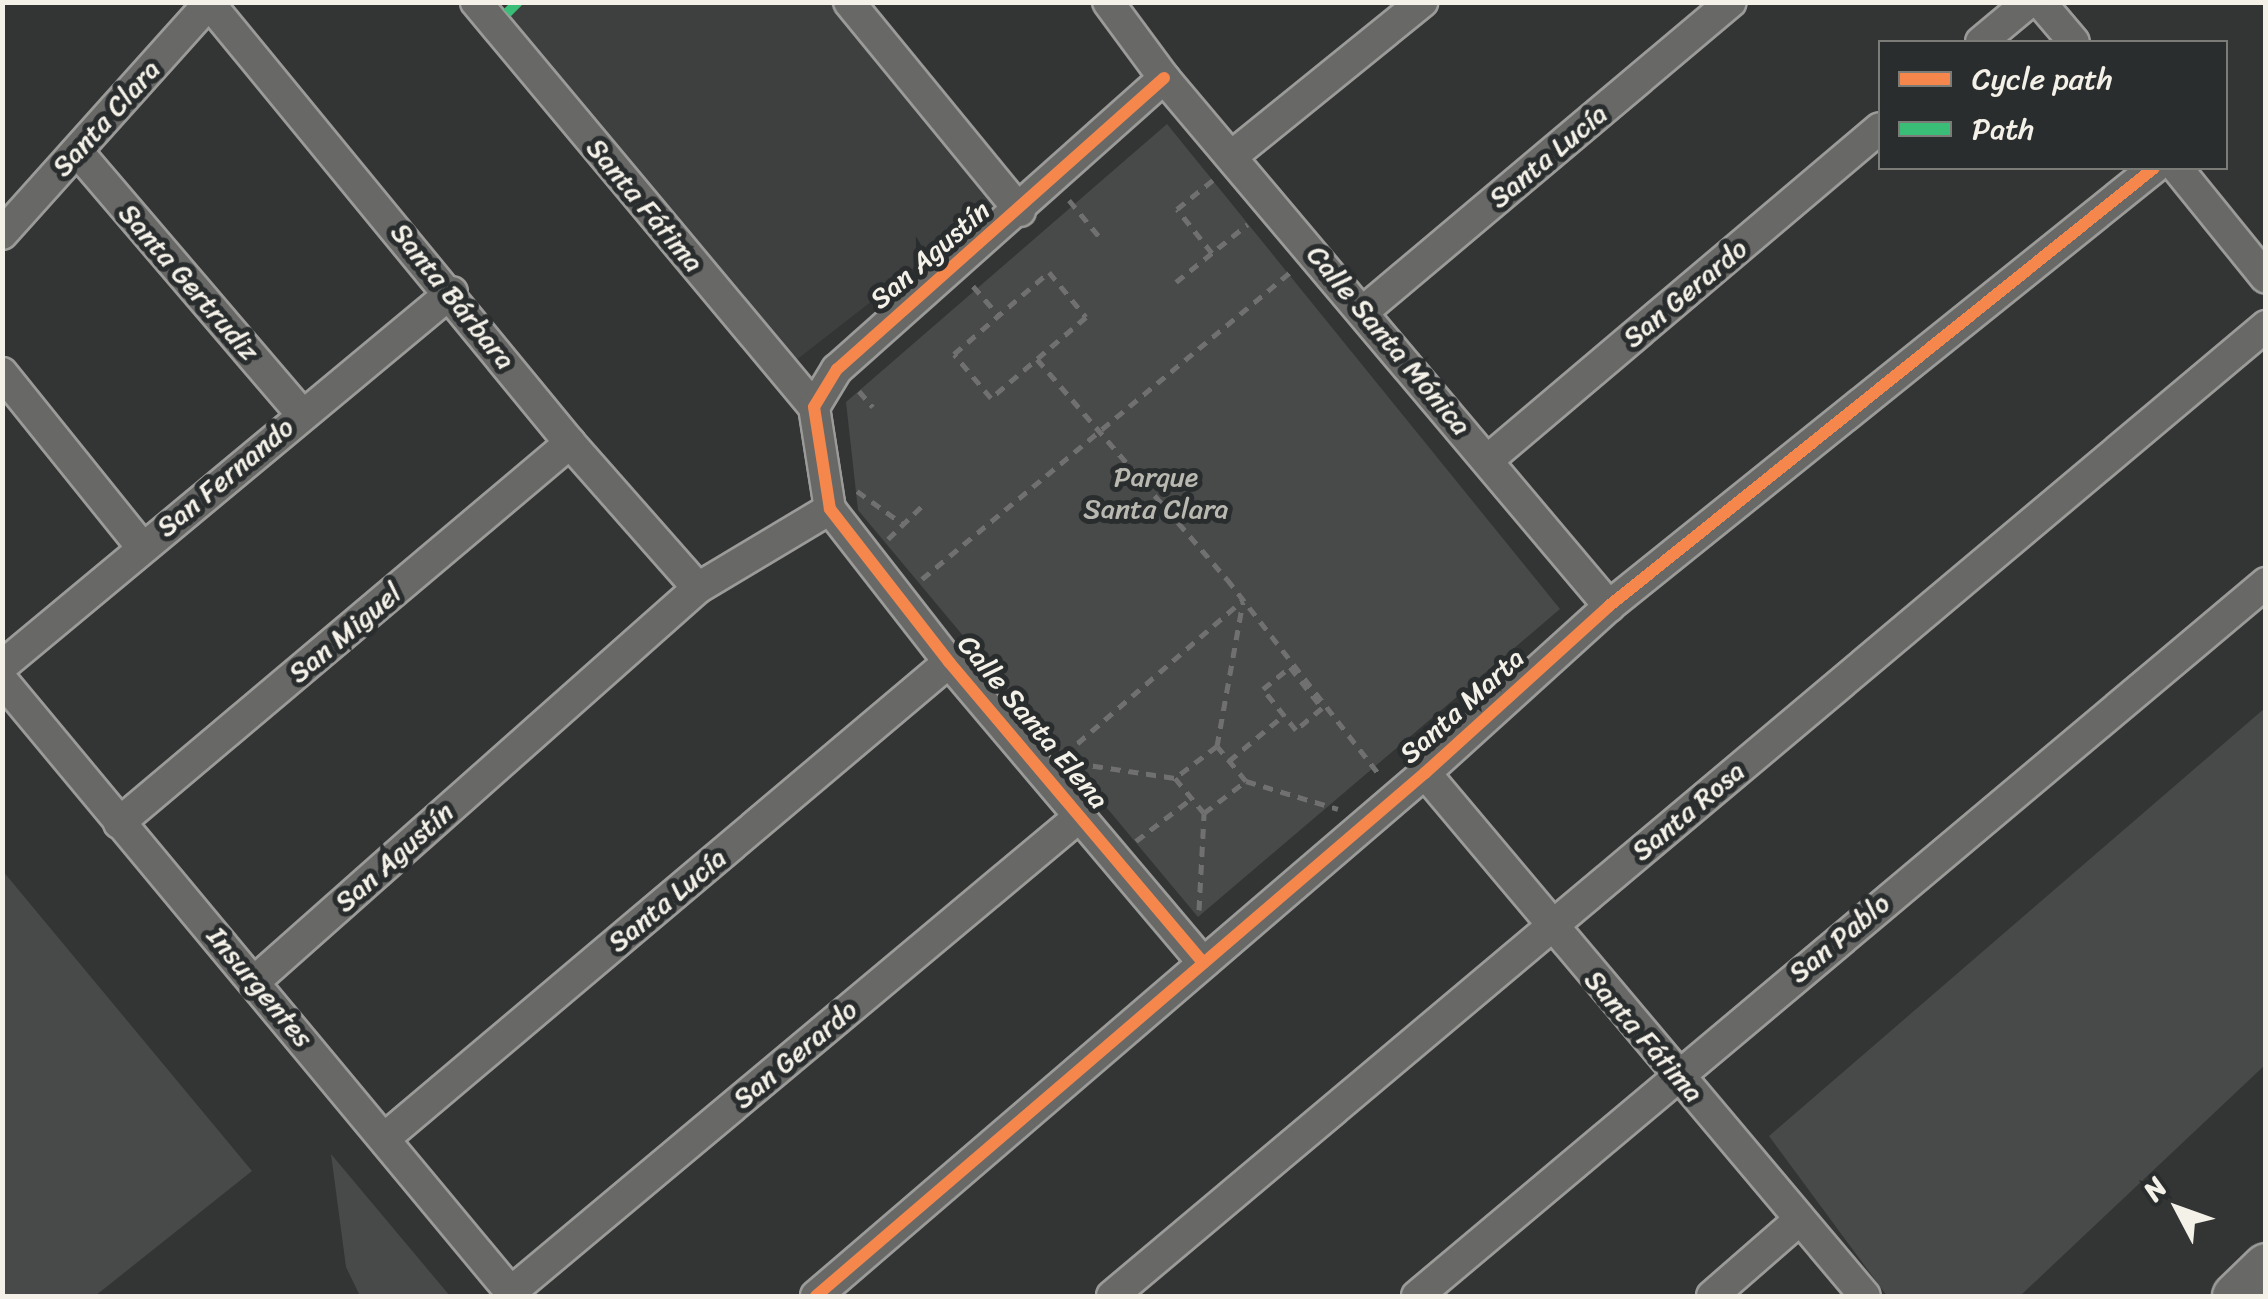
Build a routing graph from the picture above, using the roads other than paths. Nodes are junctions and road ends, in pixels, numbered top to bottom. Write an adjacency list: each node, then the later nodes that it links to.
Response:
1 (476, 2): 24 (street, Santa Fátima)
2 (849, 2): 17 (street)
3 (1108, 2): 11 (street, Calle Santa Mónica)
4 (1422, 2): 14 (street)
5 (1731, 2): 21 (street, Santa Lucía)
6 (2028, 2): 9 (street)
7 (2040, 2): 10 (street)
8 (210, 3): 13 (street, Santa Clara); 20 (street, Santa Bárbara)
9 (1983, 40)
10 (2072, 40)
11 (1164, 78): 14 (street, Calle Santa Mónica); 17 (street, San Agustín)
12 (1878, 130): 27 (street, San Gerardo)
13 (77, 151): 18 (street, Santa Clara); 25 (street, Santa Gertrudiz)
14 (1226, 166): 21 (street, Calle Santa Mónica)
15 (2152, 170): 32 (street, Santa Marta)
16 (2179, 170): 19 (street)
17 (1020, 211): 24 (street, San Agustín)
18 (2, 234)
19 (2266, 278)
20 (452, 292): 25 (street, San Fernando); 26 (street, Santa Bárbara)
21 (1365, 310): 27 (street, Calle Santa Mónica)
22 (2266, 326): 39 (street, Santa Rosa)
23 (2, 372): 29 (street)
24 (814, 406): 28 (street)
25 (302, 413): 29 (street, San Fernando)
26 (570, 443): 31 (street, Santa Bárbara); 38 (street, San Miguel)
27 (1489, 459): 32 (street, Calle Santa Mónica)
28 (839, 503): 31 (street, San Agustín); 33 (street, Calle Santa Elena)
29 (141, 546): 34 (street, San Fernando)
30 (2266, 584): 42 (street, San Pablo)
31 (698, 588): 41 (street, San Agustín)
32 (1609, 606): 36 (street, Santa Marta)
33 (949, 662): 37 (street, Calle Santa Elena); 43 (street, Santa Lucía)
34 (2, 666)
35 (2, 680): 38 (street, Insurgentes)
36 (1425, 773): 39 (street, Santa Fátima); 40 (street, Santa Marta)
37 (1080, 816): 40 (street, Calle Santa Elena); 46 (street, San Gerardo)
38 (119, 822): 41 (street, Insurgentes)
39 (1550, 928): 42 (street, Santa Fátima); 48 (street, Santa Rosa)
40 (1203, 963): 47 (street, Santa Marta)
41 (255, 980): 43 (street, Insurgentes)
42 (1676, 1073): 44 (street, Santa Fátima); 49 (street, San Pablo)
43 (386, 1138): 46 (street, Insurgentes)
44 (1800, 1220): 50 (street); 51 (street, Santa Fátima)
45 (2266, 1266): 52 (main road)
46 (513, 1294)
47 (816, 1296)
48 (1112, 1296)
49 (1417, 1296)
50 (1712, 1296)
51 (1864, 1296)
52 (2235, 1296)

